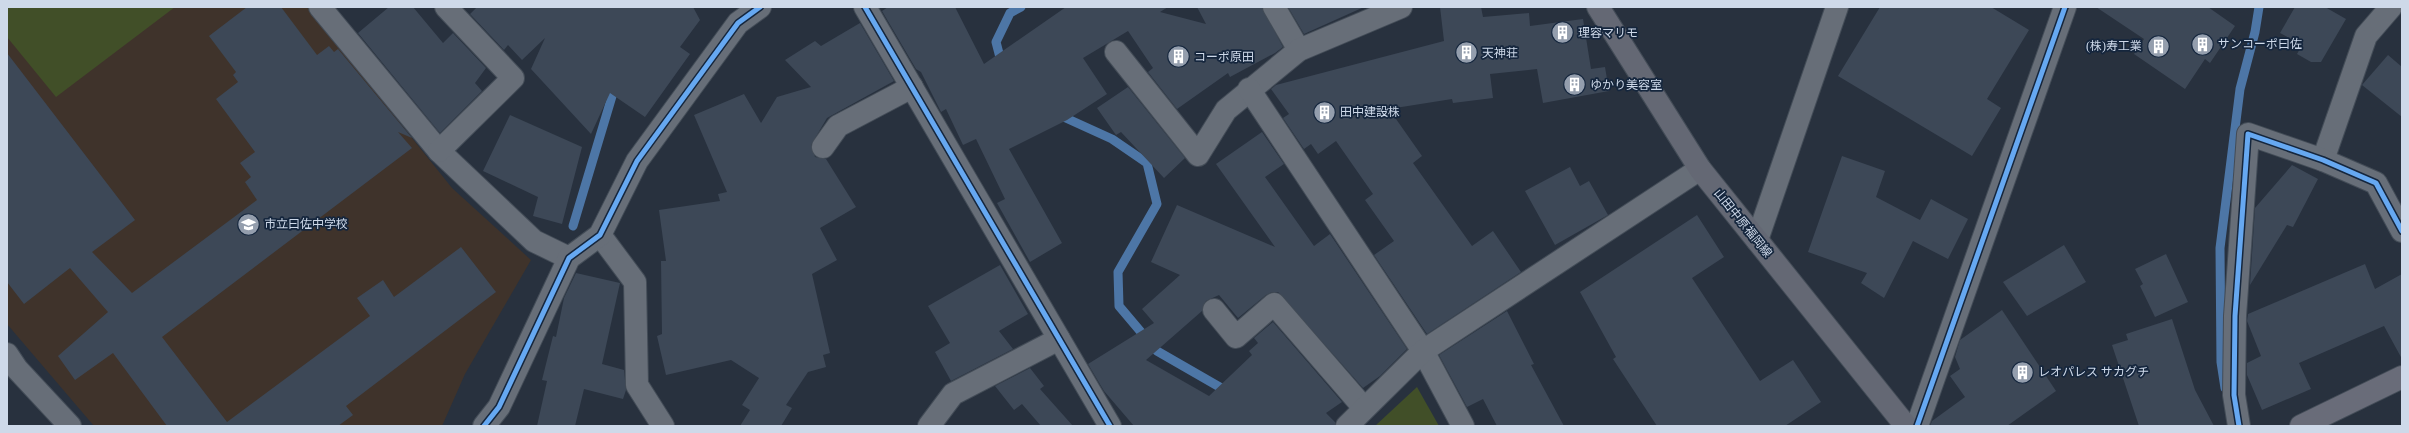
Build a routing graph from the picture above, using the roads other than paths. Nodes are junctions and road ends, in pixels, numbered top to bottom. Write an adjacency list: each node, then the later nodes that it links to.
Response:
1 (446, 7): 16 (street)
2 (760, 7): 20 (street)
3 (865, 7): 13 (street)
4 (1274, 7): 11 (street)
5 (1401, 7): 11 (street)
6 (1598, 7): 18 (main road, 山田中原福岡線)
7 (1837, 7): 21 (street)
8 (2065, 7): 37 (street)
9 (2391, 7): 17 (street)
10 (326, 9): 16 (street)
11 (1299, 50): 14 (street)
12 (1116, 52): 14 (street)
13 (912, 87): 15 (street); 24 (street)
14 (1249, 90): 25 (street)
15 (823, 147)
16 (439, 151): 22 (street)
17 (2323, 160): 19 (street); 38 (street)
18 (1700, 169): 21 (main road, 山田中原福岡線); 25 (street)
19 (2402, 231)
20 (600, 235): 22 (street); 31 (street)
21 (1757, 240): 36 (main road, 山田中原福岡線)
22 (569, 258): 30 (street)
23 (1214, 310): 28 (street)
24 (1059, 339): 32 (street); 33 (street)
25 (1423, 351): 28 (street); 35 (street)
26 (7, 354): 29 (street)
27 (2402, 377): 39 (main road)
28 (1364, 408): 34 (street)
29 (70, 426)
30 (484, 426)
31 (663, 426)
32 (929, 426)
33 (1110, 426)
34 (1347, 426)
35 (1463, 426)
36 (1906, 426)
37 (1917, 426)
38 (2239, 426)
39 (2300, 426)

